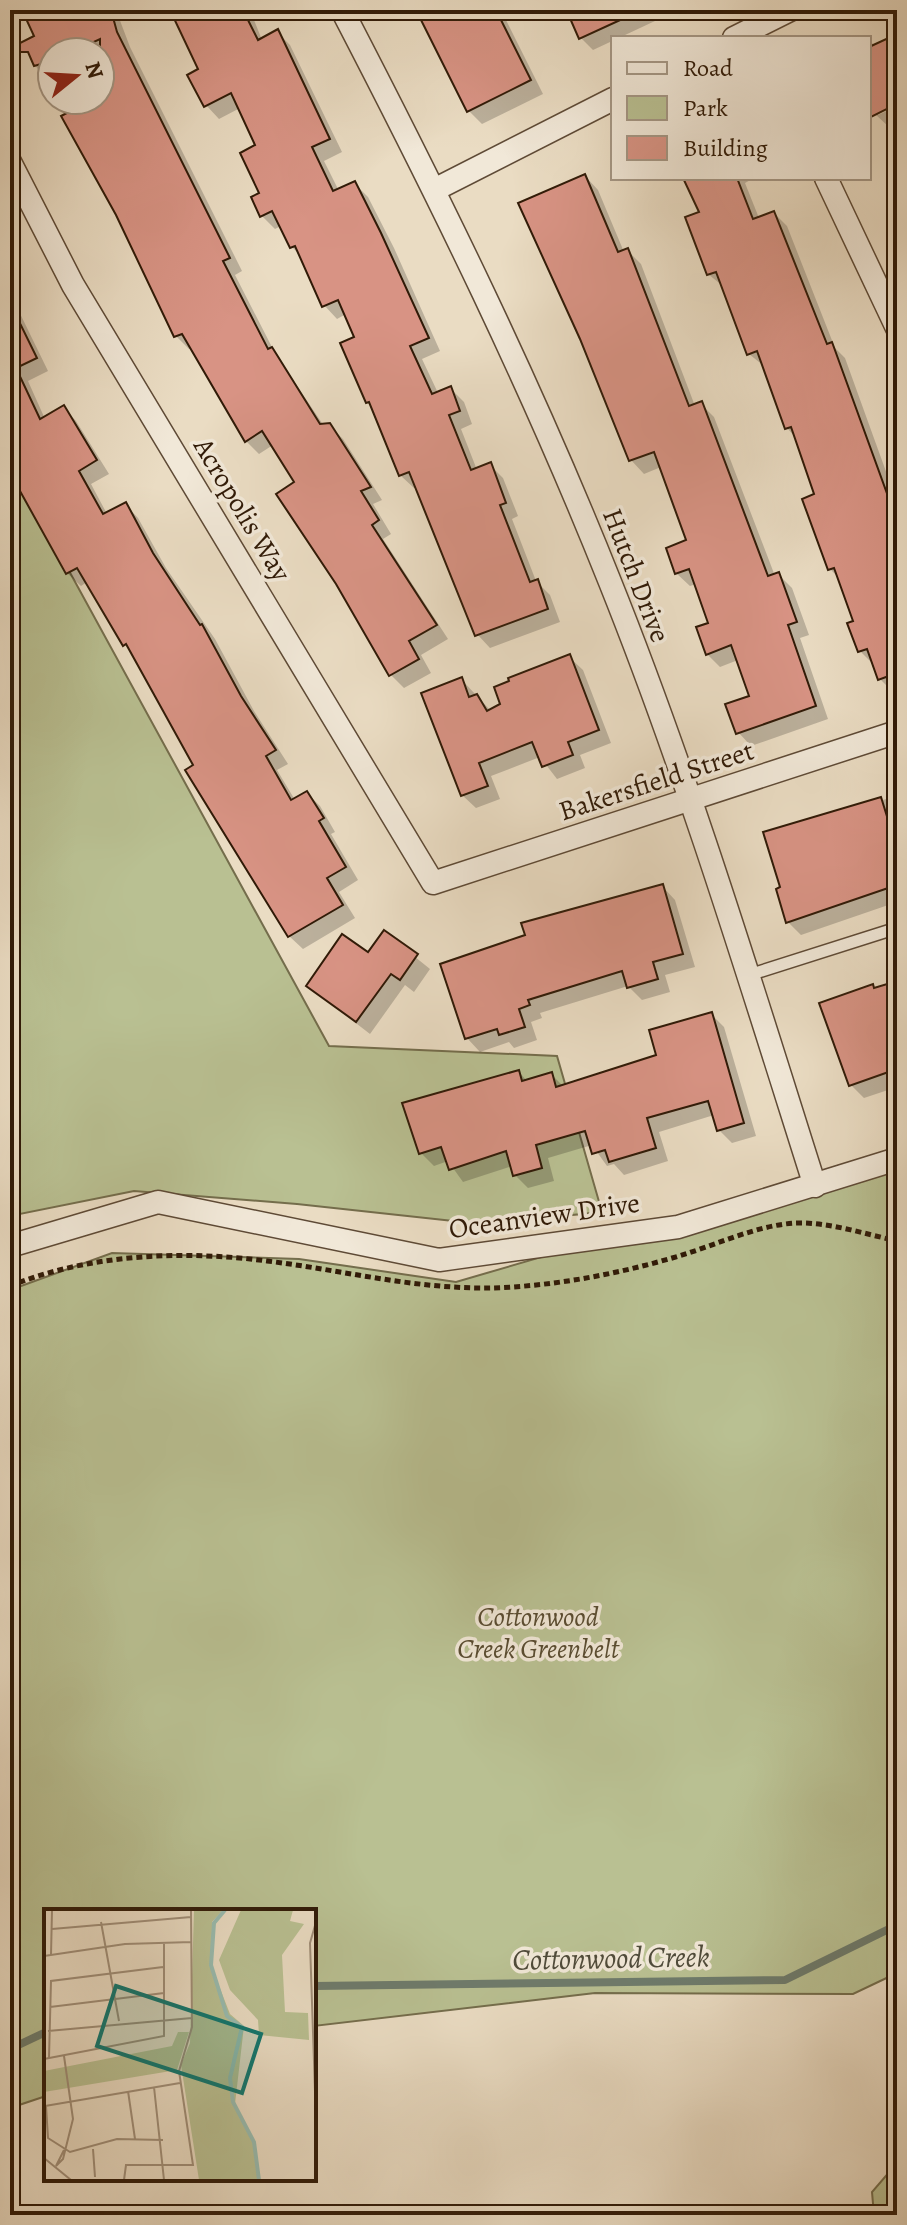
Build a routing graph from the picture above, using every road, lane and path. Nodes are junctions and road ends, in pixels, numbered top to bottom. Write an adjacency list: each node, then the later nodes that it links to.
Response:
1 (342, 10): 8 (street, Hutch Drive)
2 (790, 10): 3 (street)
3 (754, 25): 4 (street)
4 (737, 36)
5 (611, 100): 8 (street)
6 (10, 162): 12 (street, Acropolis Way)
7 (827, 180): 9 (street)
8 (436, 189): 11 (street, Hutch Drive)
9 (897, 328)
10 (897, 732): 11 (street, Bakersfield Street)
11 (689, 802): 12 (street, Bakersfield Street); 14 (street, Hutch Drive)
12 (433, 883)
13 (897, 928): 14 (lane)
14 (749, 975): 16 (street, Hutch Drive)
15 (897, 1159): 16 (street, Oceanview Drive)
16 (815, 1186): 17 (street, Oceanview Drive)
17 (10, 1246)

